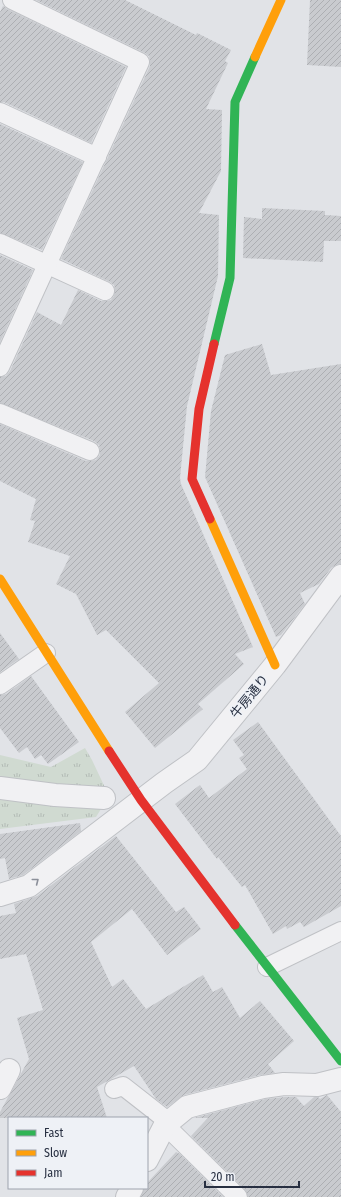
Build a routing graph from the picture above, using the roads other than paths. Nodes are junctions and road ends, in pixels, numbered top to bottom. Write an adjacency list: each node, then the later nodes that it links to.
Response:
1 (12, 0): 4 (lane)
2 (281, 0): 14 (street)
3 (0, 112): 4 (lane)
4 (97, 157): 6 (lane)
5 (0, 243): 6 (lane)
6 (46, 264): 7 (lane); 8 (lane)
7 (105, 291)
8 (0, 367)
9 (0, 413): 10 (lane)
10 (90, 451)
11 (341, 576): 14 (street, 牛房通り)
12 (0, 579): 13 (street)
13 (46, 654): 15 (lane); 18 (street)
14 (275, 665): 18 (street, 牛房通り)
15 (0, 685)
16 (0, 788): 17 (street)
17 (104, 798)
18 (141, 800): 19 (street, 牛房通り, one-way to 18); 21 (street)
19 (0, 894)
20 (341, 931): 21 (lane)
21 (268, 967): 22 (street)
22 (341, 1061)
23 (341, 1079): 25 (street)
24 (114, 1089): 25 (lane)
25 (167, 1124): 26 (street); 27 (lane)
26 (148, 1158)
27 (238, 1197)

